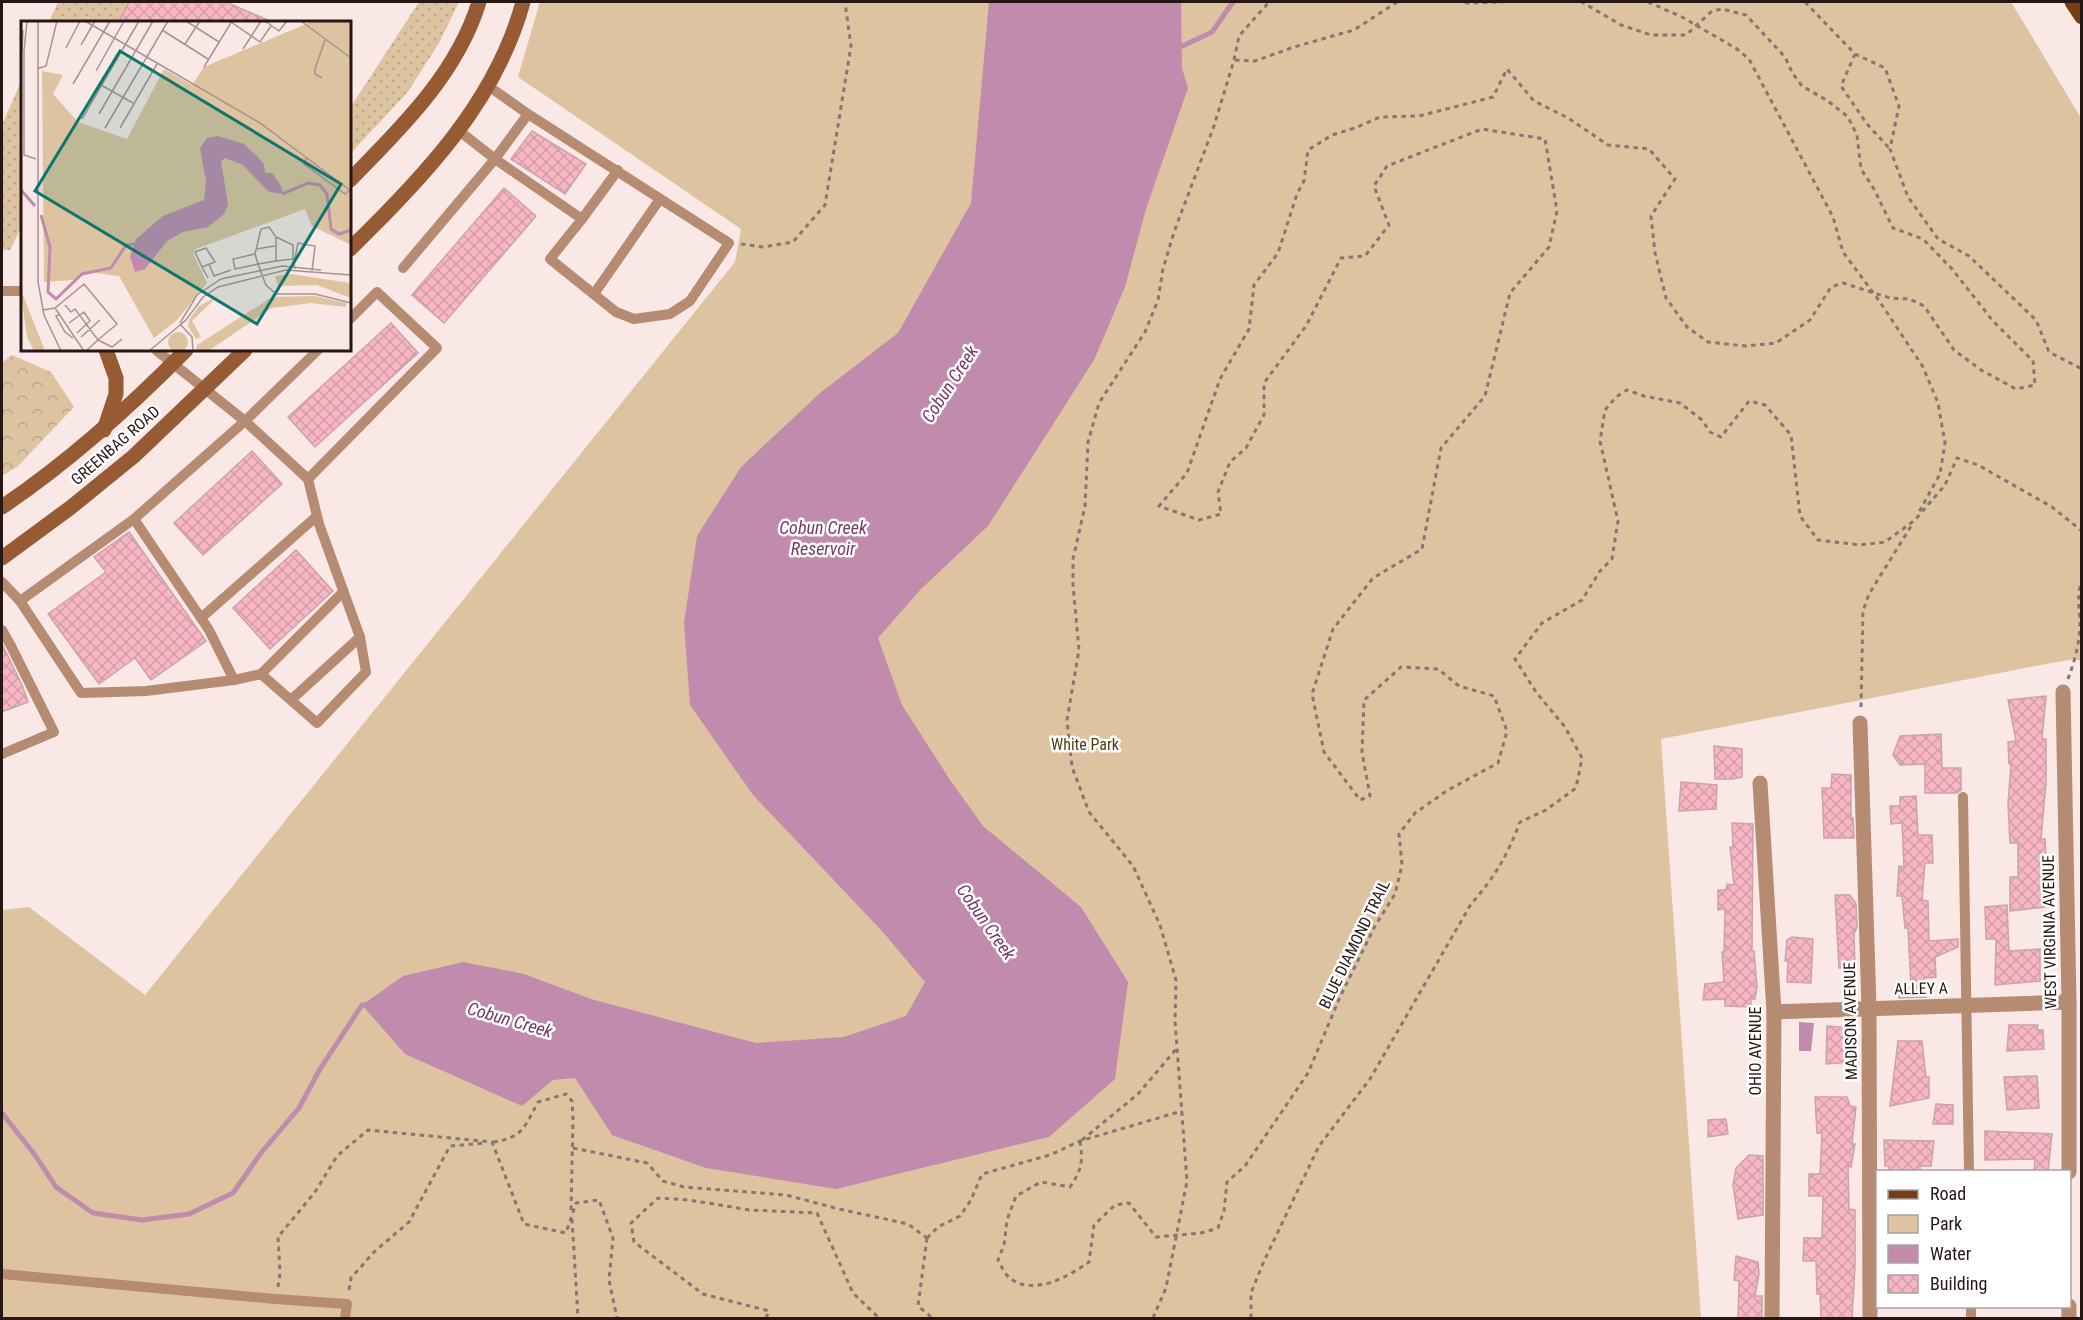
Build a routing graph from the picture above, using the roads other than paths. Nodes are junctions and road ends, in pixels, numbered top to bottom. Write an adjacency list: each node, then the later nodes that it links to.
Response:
1 (479, 2): 10 (main road)
2 (523, 2): 5 (main road)
3 (2072, 2): 4 (main road)
4 (2082, 17)
5 (487, 85): 6 (lane); 7 (main road)
6 (528, 114): 8 (lane); 9 (lane)
7 (458, 130): 8 (lane); 13 (main road)
8 (495, 159): 12 (lane); 14 (lane)
9 (618, 171): 11 (lane); 12 (lane)
10 (351, 179)
11 (660, 199): 17 (lane); 17 (lane)
12 (582, 219): 17 (lane)
13 (351, 248)
14 (403, 268)
15 (2, 291): 16 (lane)
16 (21, 291)
17 (594, 294)
18 (351, 318): 28 (lane)
19 (105, 351): 27 (main road)
20 (158, 351): 24 (lane)
21 (185, 351): 24 (main road, GREENBAG ROAD)
22 (244, 351): 25 (main road, GREENBAG ROAD)
23 (317, 351): 26 (lane)
24 (174, 362): 25 (lane); 27 (main road, GREENBAG ROAD)
25 (205, 388): 26 (lane); 32 (main road, GREENBAG ROAD)
26 (245, 421): 28 (lane); 31 (lane)
27 (104, 430): 29 (main road, GREENBAG ROAD)
28 (308, 479): 30 (lane)
29 (2, 507)
30 (317, 516): 34 (lane); 36 (lane)
31 (134, 519): 35 (lane); 36 (lane)
32 (2, 558)
33 (2, 582): 35 (lane)
34 (344, 592): 38 (lane); 39 (lane)
35 (20, 601): 40 (lane)
36 (201, 618): 40 (lane)
37 (2, 630): 44 (lane)
38 (360, 637): 42 (lane); 42 (lane)
39 (261, 674): 40 (lane); 42 (lane)
40 (234, 680)
41 (2062, 692): 47 (street, WEST VIRGINIA AVENUE)
42 (292, 699)
43 (1860, 723): 49 (street, MADISON AVENUE)
44 (2, 754)
45 (1760, 783): 50 (street, OHIO AVENUE)
46 (1963, 797): 48 (lane)
47 (2069, 1002): 48 (street, ALLEY A); 52 (street, WEST VIRGINIA AVENUE)
48 (1967, 1005): 49 (street, ALLEY A); 51 (lane)
49 (1869, 1007): 50 (street, ALLEY A); 56 (street, MADISON AVENUE)
50 (1774, 1012): 55 (street, OHIO AVENUE)
51 (1969, 1170)
52 (2069, 1170)
53 (2, 1274): 54 (lane)
54 (345, 1318)
55 (1772, 1318)
56 (1870, 1318)

